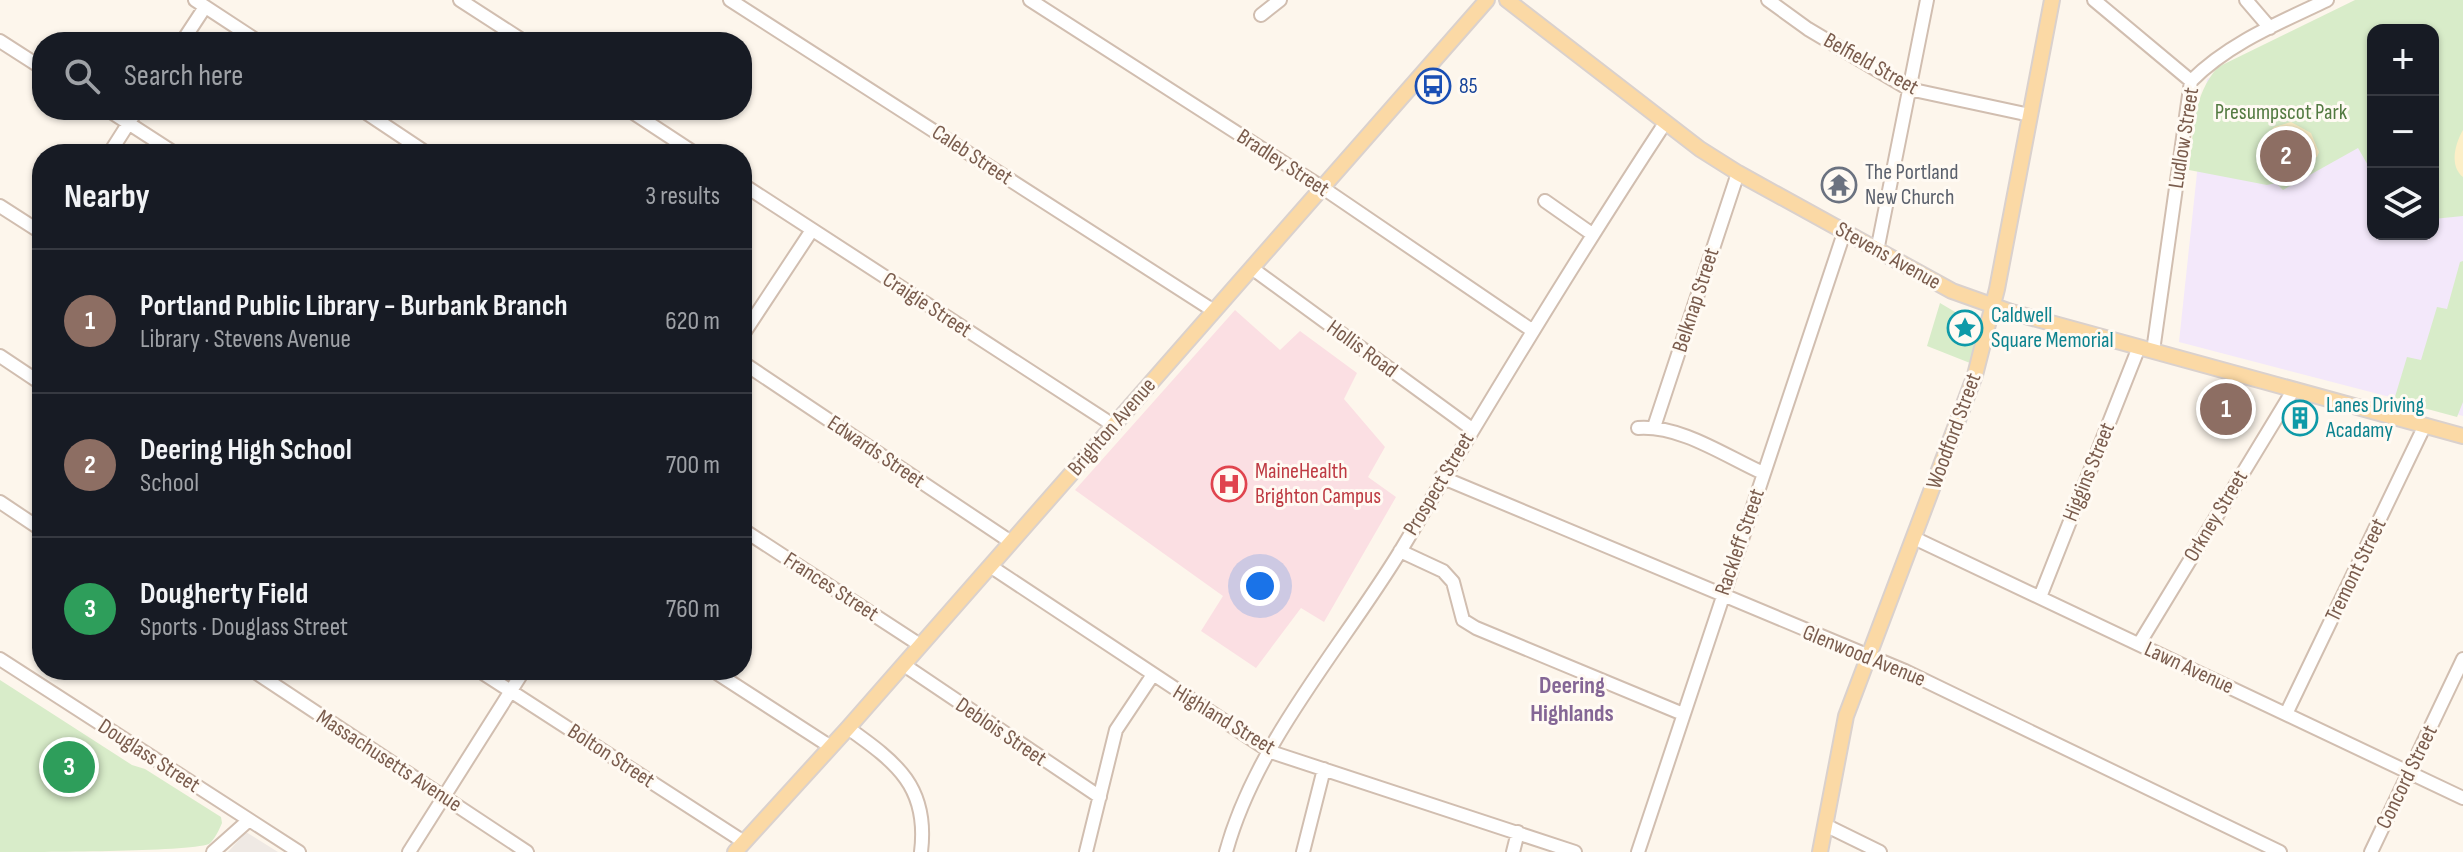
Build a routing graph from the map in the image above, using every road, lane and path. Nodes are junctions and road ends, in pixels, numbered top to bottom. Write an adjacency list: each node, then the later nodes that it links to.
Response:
1 (460, 0): 18 (street)
2 (730, 0): 46 (street, Caleb Street)
3 (1030, 0): 35 (street, Bradley Street)
4 (1280, 0): 14 (street)
5 (1487, 0): 35 (main road, Brighton Avenue)
6 (1507, 0): 29 (main road, Stevens Avenue)
7 (1768, 0): 22 (street, Belfield Street)
8 (1927, 0): 22 (street)
9 (2052, 0): 23 (main road, Woodford Street)
10 (2094, 0): 21 (street)
11 (2246, 0): 15 (street)
12 (2327, 0): 15 (street, Ludlow Street)
13 (200, 3): 16 (street); 17 (street)
14 (1261, 15)
15 (2270, 28): 21 (street, Ludlow Street)
16 (187, 32)
17 (244, 32)
18 (510, 32)
19 (0, 41): 20 (street)
20 (32, 62)
21 (2191, 81): 49 (street, Ludlow Street)
22 (1909, 89): 23 (street, Belfield Street); 43 (street)
23 (2030, 115): 45 (main road, Woodford Street)
24 (123, 120): 28 (street)
25 (130, 120): 28 (street)
26 (377, 120): 32 (street)
27 (644, 120): 33 (street)
28 (128, 123): 30 (street); 31 (street)
29 (1665, 123): 34 (main road, Stevens Avenue); 42 (street, Prospect Street)
30 (115, 144)
31 (161, 144)
32 (413, 144)
33 (681, 144)
34 (1738, 173): 41 (main road, Stevens Avenue); 56 (street, Belknap Street)
35 (1323, 188): 44 (main road, Brighton Avenue); 48 (street, Bradley Street)
36 (752, 191): 40 (street, Craigie Street)
37 (1545, 201): 42 (street)
38 (0, 206): 39 (street)
39 (32, 227)
40 (812, 230): 47 (street); 54 (street, Craigie Street)
41 (1844, 233): 43 (main road, Stevens Avenue); 60 (street, Rackleff Street)
42 (1592, 234): 48 (street, Prospect Street)
43 (1877, 251): 45 (main road, Stevens Avenue)
44 (1253, 269): 46 (main road, Brighton Avenue); 58 (street, Hollis Road)
45 (1993, 306): 49 (main road, Stevens Avenue); 65 (main road, Woodford Street)
46 (1214, 311): 54 (main road, Brighton Avenue)
47 (752, 321)
48 (1533, 331): 58 (street, Prospect Street)
49 (2146, 349): 53 (main road, Stevens Avenue); 70 (street, Higgins Street)
50 (0, 356): 52 (street)
51 (752, 369): 66 (street, Edwards Street)
52 (32, 377)
53 (2294, 389): 55 (main road, Stevens Avenue); 71 (street, Orkney Street)
54 (1113, 425): 66 (main road, Brighton Avenue)
55 (2425, 425): 59 (main road, Stevens Avenue); 86 (street, Tremont Street)
56 (1654, 427): 57 (street); 60 (street)
57 (1638, 428)
58 (1472, 429): 61 (street, Prospect Street)
59 (2463, 436)
60 (1763, 473): 69 (street, Rackleff Street)
61 (1441, 477): 67 (street, Prospect Street); 69 (street, Glenwood Avenue)
62 (0, 502): 63 (street)
63 (32, 523)
64 (752, 536): 72 (street, Frances Street)
65 (1914, 538): 70 (street, Lawn Avenue); 73 (main road, Woodford Street)
66 (1011, 542): 68 (main road, Brighton Avenue)
67 (1400, 551): 85 (street); 89 (street, Prospect Street)
68 (990, 566): 72 (main road, Brighton Avenue); 77 (street, Highland Street)
69 (1722, 597): 73 (street, Glenwood Avenue); 85 (street, Rackleff Street)
70 (2040, 597): 71 (street, Lawn Avenue)
71 (2139, 644): 86 (street, Lawn Avenue)
72 (920, 645): 76 (main road, Brighton Avenue)
73 (1868, 656): 96 (main road, Woodford Street); 112 (street, Glenwood Avenue)
74 (0, 659): 78 (street, Douglass Street)
75 (2463, 659): 91 (street, Concord Street)
76 (904, 665): 87 (main road, Brighton Avenue); 93 (street, Deblois Street)
77 (1152, 676): 89 (street, Highland Street); 93 (street)
78 (32, 680)
79 (32, 680): 95 (street, Douglass Street)
80 (267, 680): 92 (street, Massachusetts Avenue)
81 (493, 680): 84 (street, Bolton Street)
82 (518, 680): 84 (street)
83 (727, 680): 88 (street)
84 (511, 692): 92 (street); 98 (street, Bolton Street)
85 (1683, 714): 109 (street, Rackleff Street)
86 (2286, 714): 91 (street, Lawn Avenue)
87 (848, 728): 88 (main road, Brighton Avenue); 103 (street)
88 (831, 747): 98 (main road, Brighton Avenue)
89 (1271, 752): 90 (street, Highland Street); 105 (street, Prospect Street)
90 (1324, 769): 97 (street, Highland Street); 106 (street)
91 (2410, 773): 94 (street, Lawn Avenue); 113 (street, Concord Street)
92 (443, 797): 101 (street); 102 (street, Massachusetts Avenue)
93 (1100, 797): 104 (street)
94 (2463, 798)
95 (249, 820): 99 (street); 100 (street, Douglass Street)
96 (1825, 825): 110 (main road, Woodford Street); 111 (street)
97 (1518, 832): 107 (street); 108 (street, Highland Street)
98 (739, 847)
99 (213, 852)
100 (299, 852)
101 (409, 852)
102 (527, 852)
103 (921, 852)
104 (1086, 852)
105 (1226, 852)
106 (1303, 852)
107 (1513, 852)
108 (1575, 852)
109 (1638, 852)
110 (1820, 852)
111 (1880, 852)
112 (2280, 852)
113 (2371, 852)

